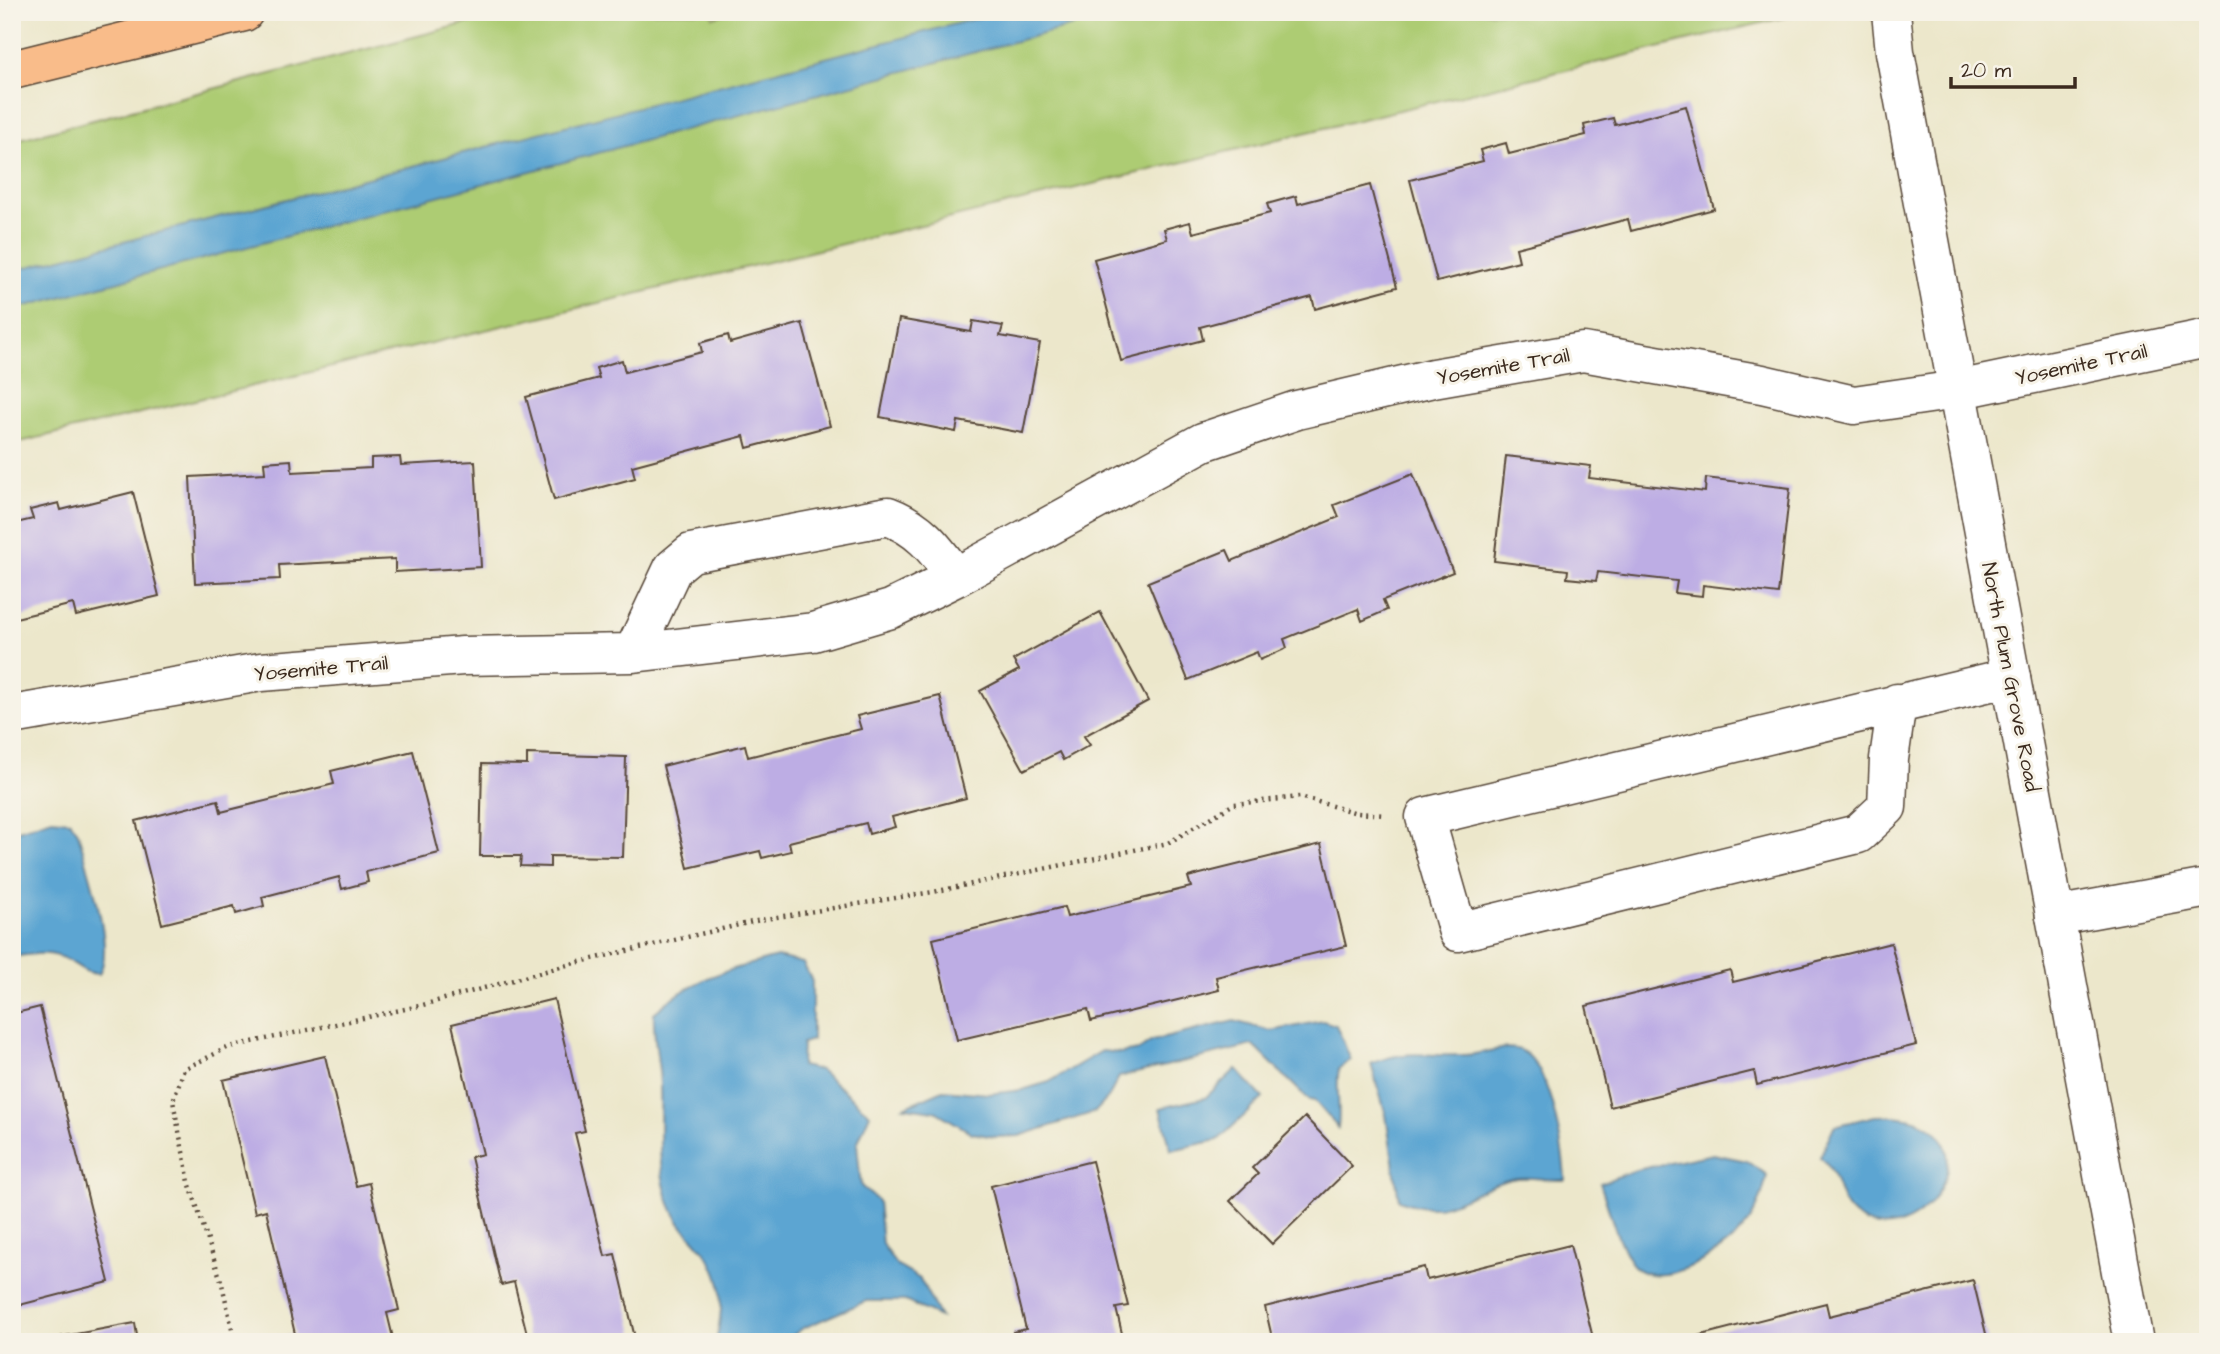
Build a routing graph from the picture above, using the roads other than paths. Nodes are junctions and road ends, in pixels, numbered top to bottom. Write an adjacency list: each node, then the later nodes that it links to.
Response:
1 (244, 12): 3 (highway)
2 (1891, 12): 5 (street, North Plum Grove Road)
3 (12, 70)
4 (2208, 338): 5 (street, Yosemite Trail)
5 (1957, 390): 6 (street, Yosemite Trail); 8 (street, North Plum Grove Road)
6 (956, 577): 7 (street, Yosemite Trail); 7 (street)
7 (633, 653): 10 (street, Yosemite Trail)
8 (2011, 677): 9 (street); 12 (street, North Plum Grove Road)
9 (1897, 703): 9 (street)
10 (12, 715)
11 (2208, 888): 12 (street)
12 (2055, 916): 13 (street, North Plum Grove Road)
13 (2134, 1342)

